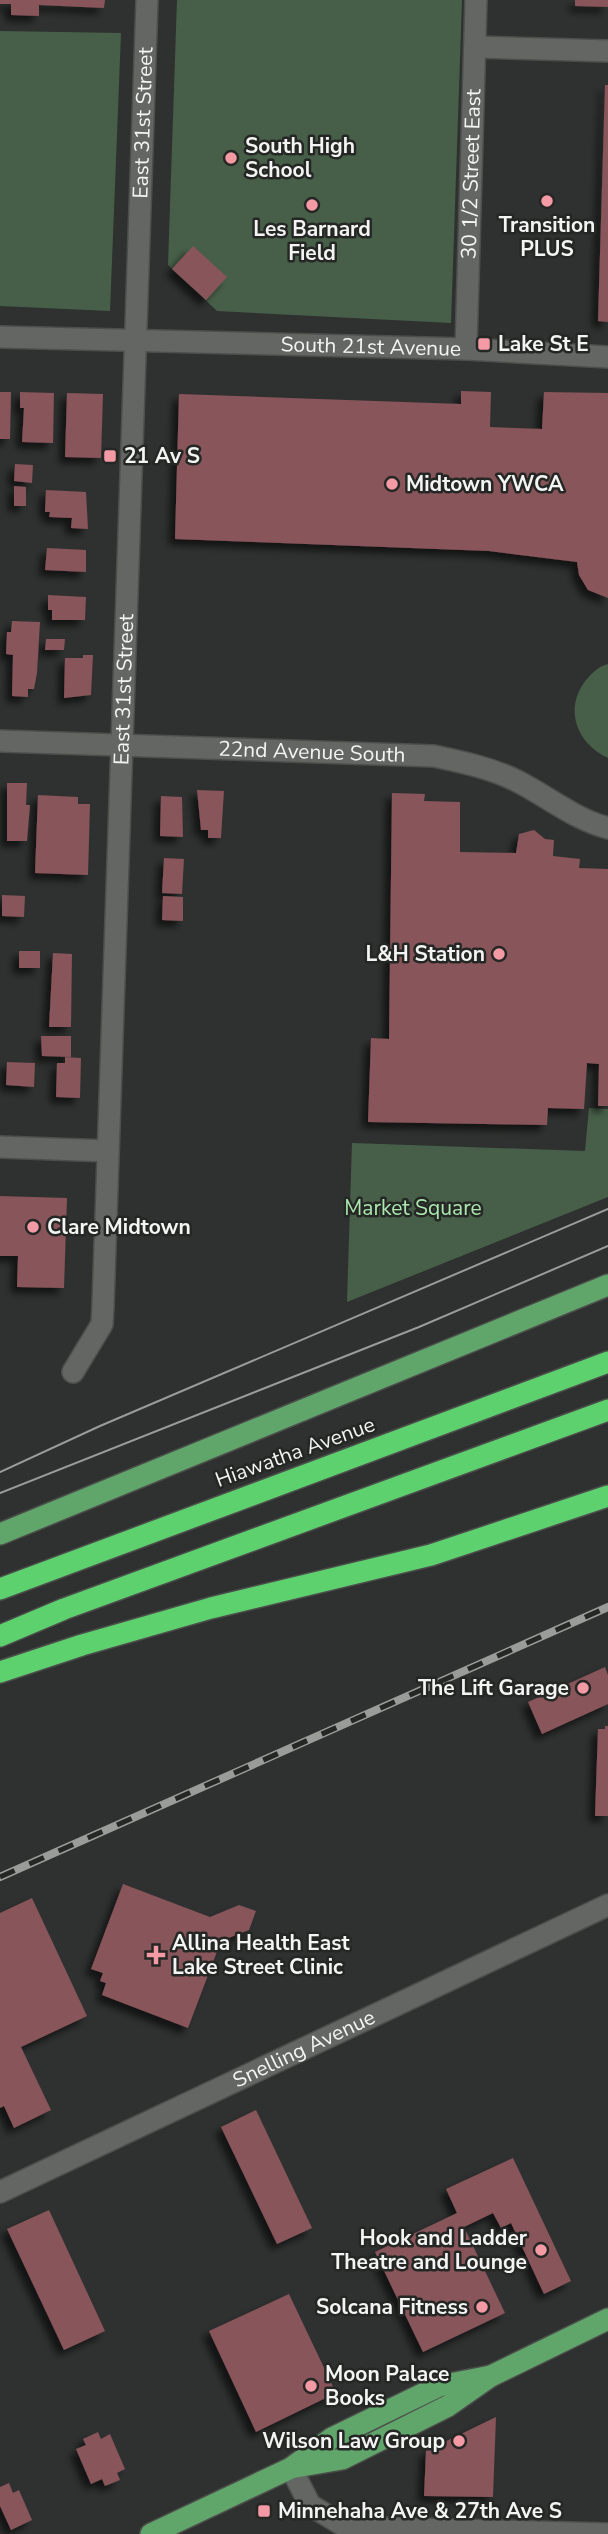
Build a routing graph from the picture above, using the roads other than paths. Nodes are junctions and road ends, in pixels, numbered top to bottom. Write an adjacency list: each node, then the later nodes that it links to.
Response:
1 (147, 0): 6 (street, East 31st Street)
2 (477, 0): 3 (street, 30 1/2 Street East)
3 (475, 47): 4 (street); 7 (street, 30 1/2 Street East)
4 (608, 51)
5 (0, 337): 6 (street, South 21st Avenue)
6 (135, 342): 7 (street, South 21st Avenue); 10 (street, East 31st Street)
7 (466, 349): 8 (street, South 21st Avenue)
8 (608, 357)
9 (0, 741): 10 (street, 22nd Avenue South)
10 (123, 744): 11 (street, 22nd Avenue South); 13 (street, East 31st Street)
11 (608, 828)
12 (0, 1147): 13 (street)
13 (108, 1151): 16 (street, East 31st Street)
14 (608, 1285): 19 (main road)
15 (608, 1362): 20 (highway, Hiawatha Avenue)
16 (73, 1372)
17 (608, 1410): 21 (highway)
18 (608, 1496): 22 (highway)
19 (0, 1534)
20 (0, 1589)
21 (0, 1636)
22 (0, 1672)
23 (608, 1905): 24 (street, Snelling Avenue)
24 (0, 2192)
25 (608, 2319): 26 (main road)
26 (291, 2468): 27 (main road); 28 (street)
27 (152, 2534)
28 (608, 2534)

